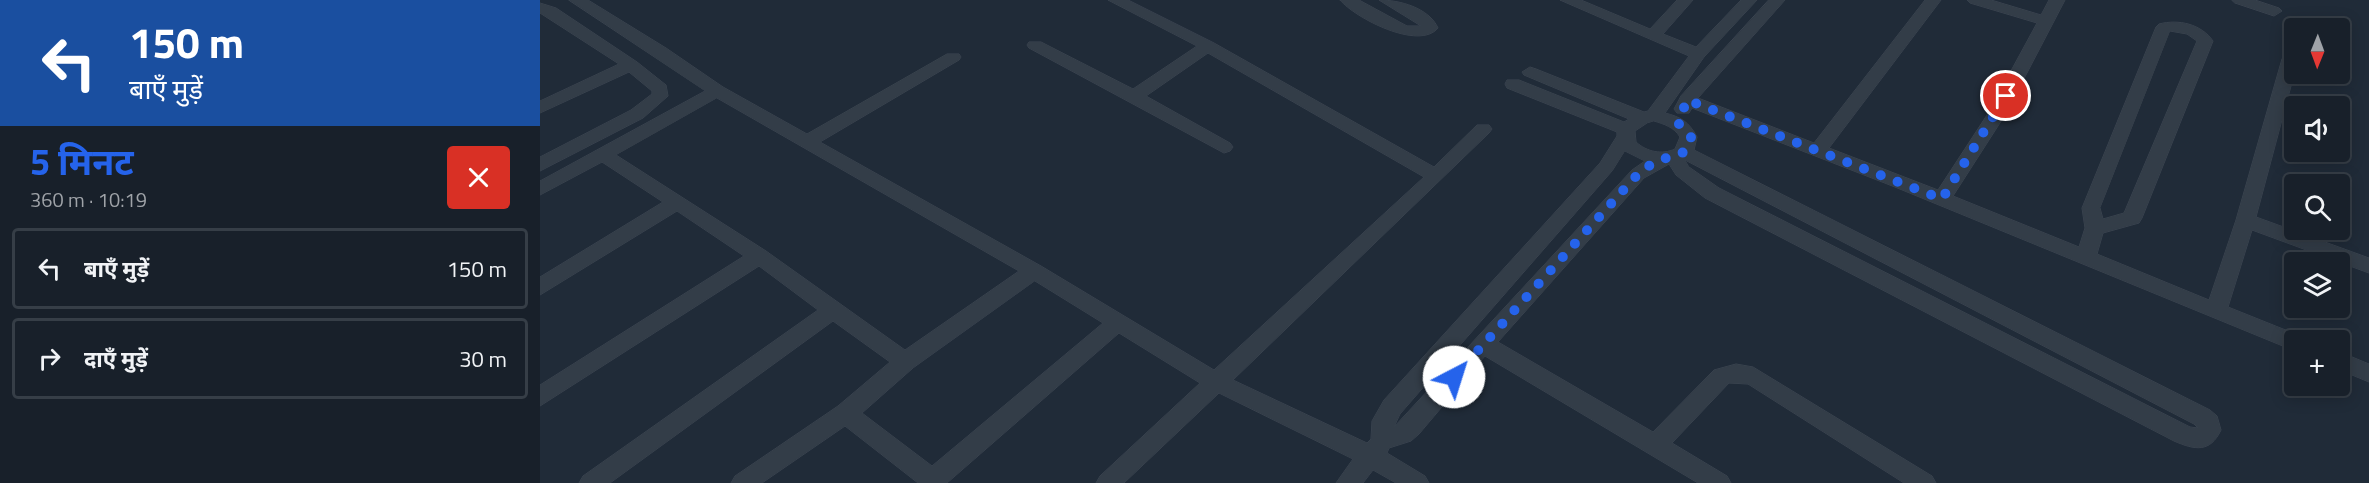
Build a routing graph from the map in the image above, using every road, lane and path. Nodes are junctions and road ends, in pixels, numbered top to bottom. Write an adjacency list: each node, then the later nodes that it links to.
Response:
1 (577, 0): 25 (street)
2 (1116, 0): 18 (street)
3 (1348, 0): 4 (street)
4 (1387, 0)
5 (1684, 0): 16 (street)
6 (1749, 0): 19 (street)
7 (1777, 0): 27 (street)
8 (1933, 0): 35 (street)
9 (1975, 0): 15 (street)
10 (2057, 0): 15 (street)
11 (2240, 0): 14 (street)
12 (1572, 1): 16 (street)
13 (540, 8): 21 (street)
14 (2274, 12)
15 (2045, 21): 41 (street)
16 (1653, 35): 19 (street)
17 (1035, 45): 26 (street)
18 (1208, 46): 26 (street); 39 (street)
19 (1698, 54): 29 (street)
20 (953, 57): 33 (street)
21 (631, 65): 28 (street); 38 (street)
22 (1530, 72): 29 (street)
23 (2284, 81): 43 (street)
24 (1513, 84): 32 (street)
25 (717, 91): 33 (street); 36 (street)
26 (1134, 96): 34 (street)
27 (1687, 100): 30 (street); 35 (street)
28 (540, 108)
29 (1648, 117): 30 (street); 32 (street)
30 (1678, 123): 37 (street)
31 (1483, 129): 39 (street)
32 (1625, 133): 37 (street); 62 (street)
33 (807, 142): 48 (street)
34 (1224, 147)
35 (1818, 150): 41 (street)
36 (602, 154): 40 (street); 42 (street)
37 (1673, 156): 37 (street); 54 (street)
38 (540, 165)
39 (1436, 176): 58 (street)
40 (540, 189)
41 (1942, 199): 46 (street)
42 (676, 203): 45 (street); 49 (street)
43 (2246, 220): 47 (street); 51 (street)
44 (2095, 228): 44 (street); 46 (street)
45 (759, 256): 50 (street); 59 (street)
46 (2086, 258): 51 (street)
47 (2369, 266)
48 (1034, 271): 52 (street); 55 (street)
49 (540, 287)
50 (833, 310): 55 (street); 64 (street)
51 (2216, 311): 53 (street)
52 (1118, 321): 58 (street); 63 (street)
53 (2284, 339)
54 (1483, 344): 61 (street); 62 (street)
55 (905, 362): 60 (street)
56 (2350, 365): 57 (street)
57 (2369, 373)
58 (1215, 381): 62 (street); 66 (street)
59 (540, 397)
60 (846, 413): 63 (street); 65 (street)
61 (1655, 444): 69 (street); 70 (street)
62 (1377, 448): 67 (street); 68 (street)
63 (932, 482)
64 (591, 483)
65 (744, 483)
66 (1108, 483)
67 (1348, 483)
68 (1418, 483)
69 (1719, 483)
70 (1924, 483)

